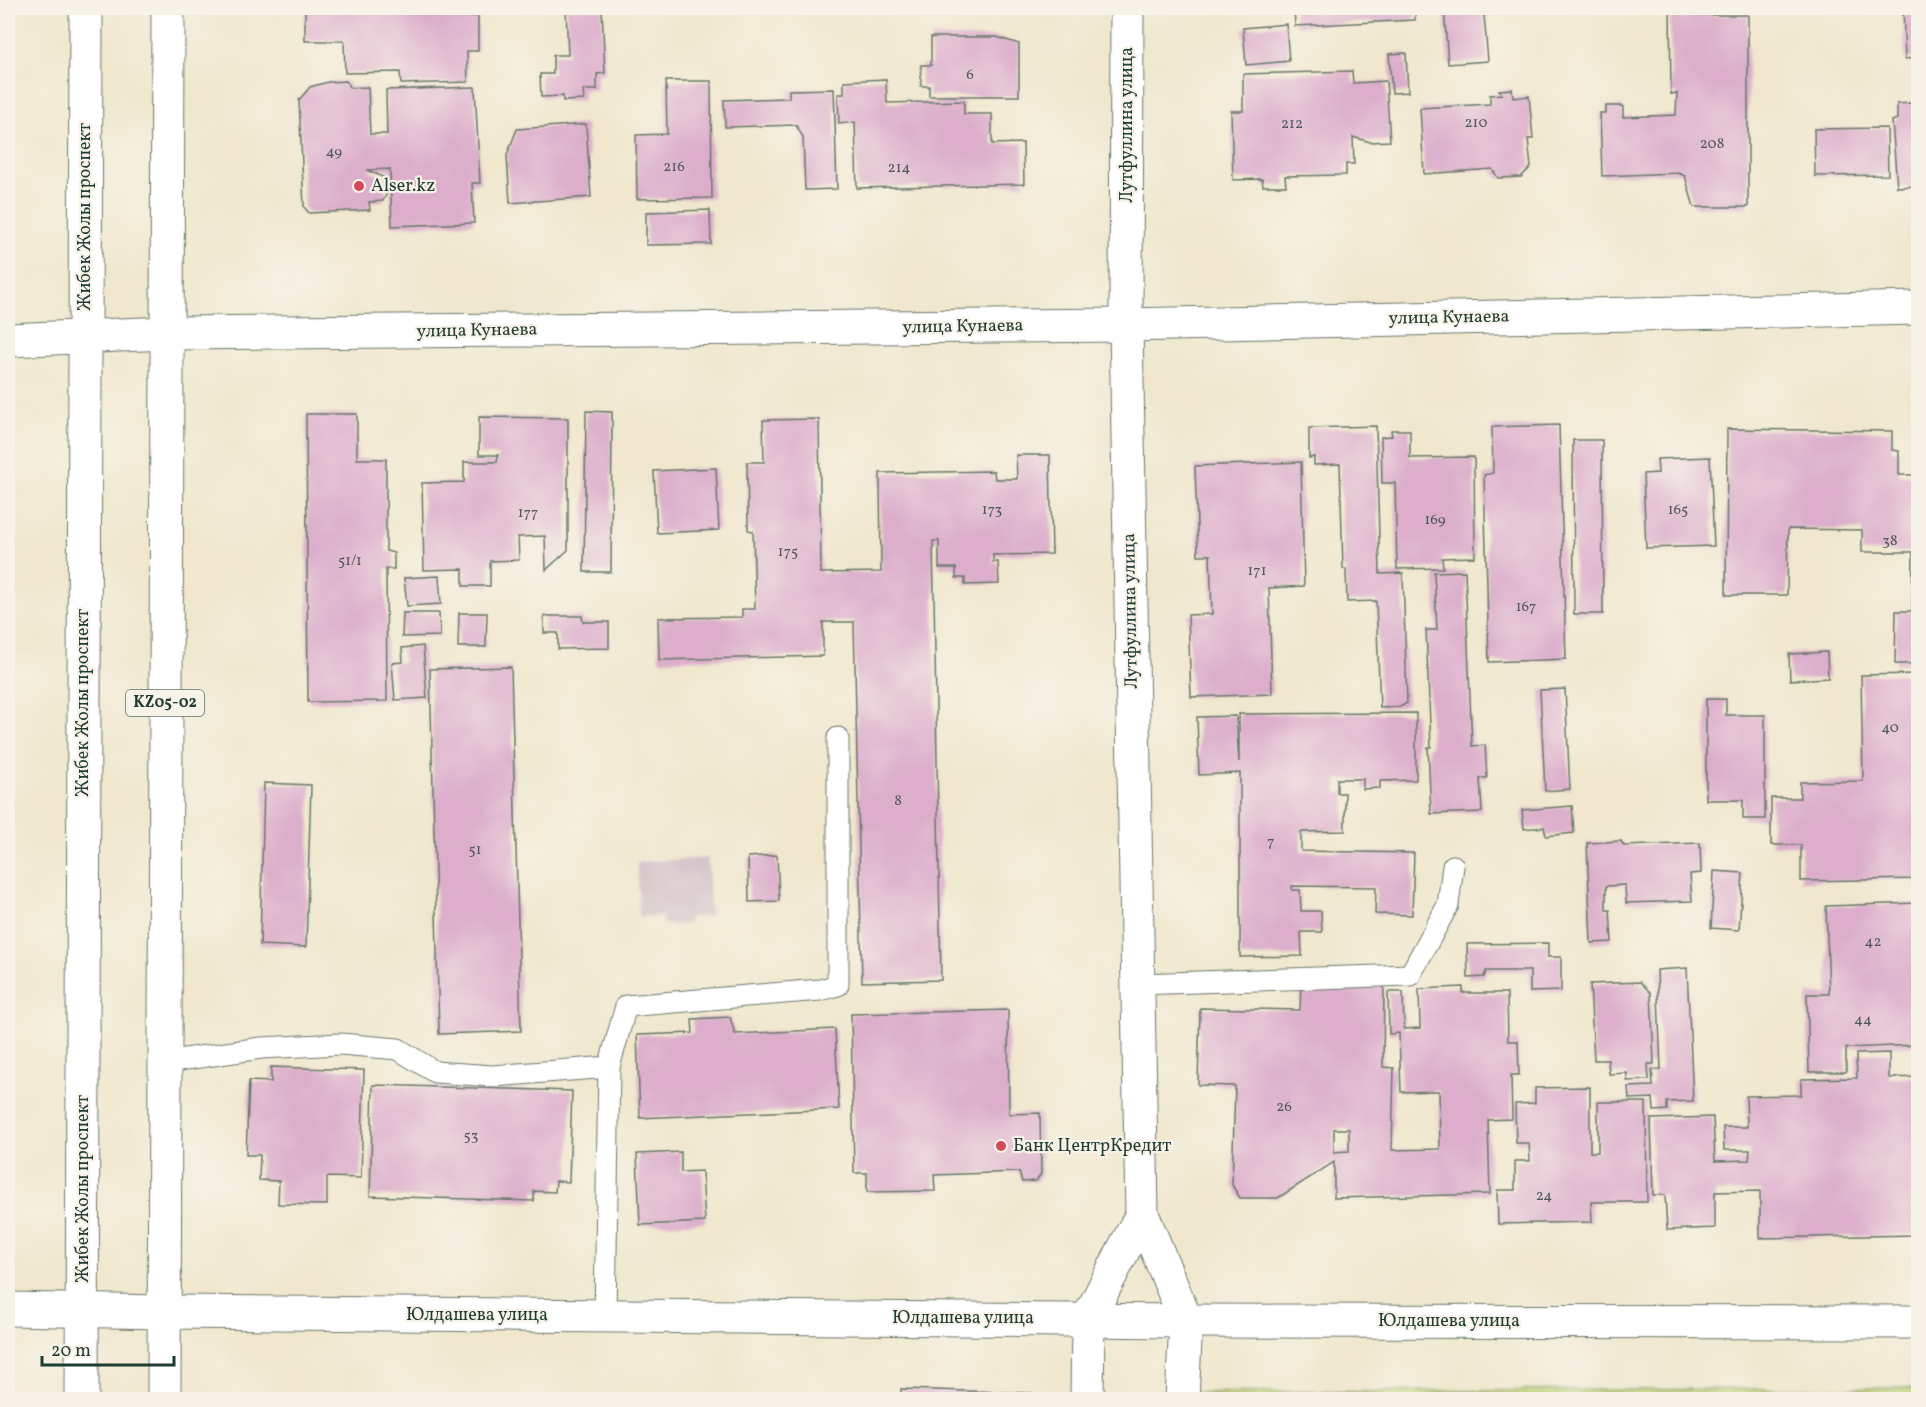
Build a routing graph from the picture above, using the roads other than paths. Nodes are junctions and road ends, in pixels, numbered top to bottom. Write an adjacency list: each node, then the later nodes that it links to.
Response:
1 (86, 8): 7 (main road, Жибек Жолы проспект)
2 (168, 8): 6 (main road, KZ05-02)
3 (1127, 8): 5 (main road, Лутфуллина улица)
4 (1918, 308): 5 (main road, улица Кунаева)
5 (1126, 325): 6 (main road, улица Кунаева); 11 (main road, Лутфуллина улица)
6 (166, 333): 7 (main road, улица Кунаева); 12 (main road, KZ05-02)
7 (84, 338): 8 (main road, улица Кунаева); 16 (main road, Жибек Жолы проспект)
8 (8, 340)
9 (838, 738): 13 (lane)
10 (1453, 866): 11 (lane)
11 (1138, 984): 14 (main road, Лутфуллина улица)
12 (165, 1062): 13 (lane); 17 (main road, KZ05-02)
13 (609, 1067): 18 (lane)
14 (1142, 1214): 19 (main road, Лутфуллина улица); 20 (main road, Лутфуллина улица)
15 (8, 1309): 16 (main road, Юлдашева улица)
16 (82, 1310): 17 (main road, Юлдашева улица); 22 (main road, Жибек Жолы проспект)
17 (164, 1312): 18 (main road, Юлдашева улица); 23 (main road, KZ05-02)
18 (605, 1316): 19 (main road, Юлдашева улица)
19 (1088, 1319): 20 (main road, Юлдашева улица); 24 (main road, Лутфуллина улица)
20 (1186, 1321): 21 (main road, Юлдашева улица); 25 (main road, Лутфуллина улица)
21 (1918, 1322)
22 (82, 1400)
23 (164, 1400)
24 (1087, 1400)
25 (1182, 1400)

